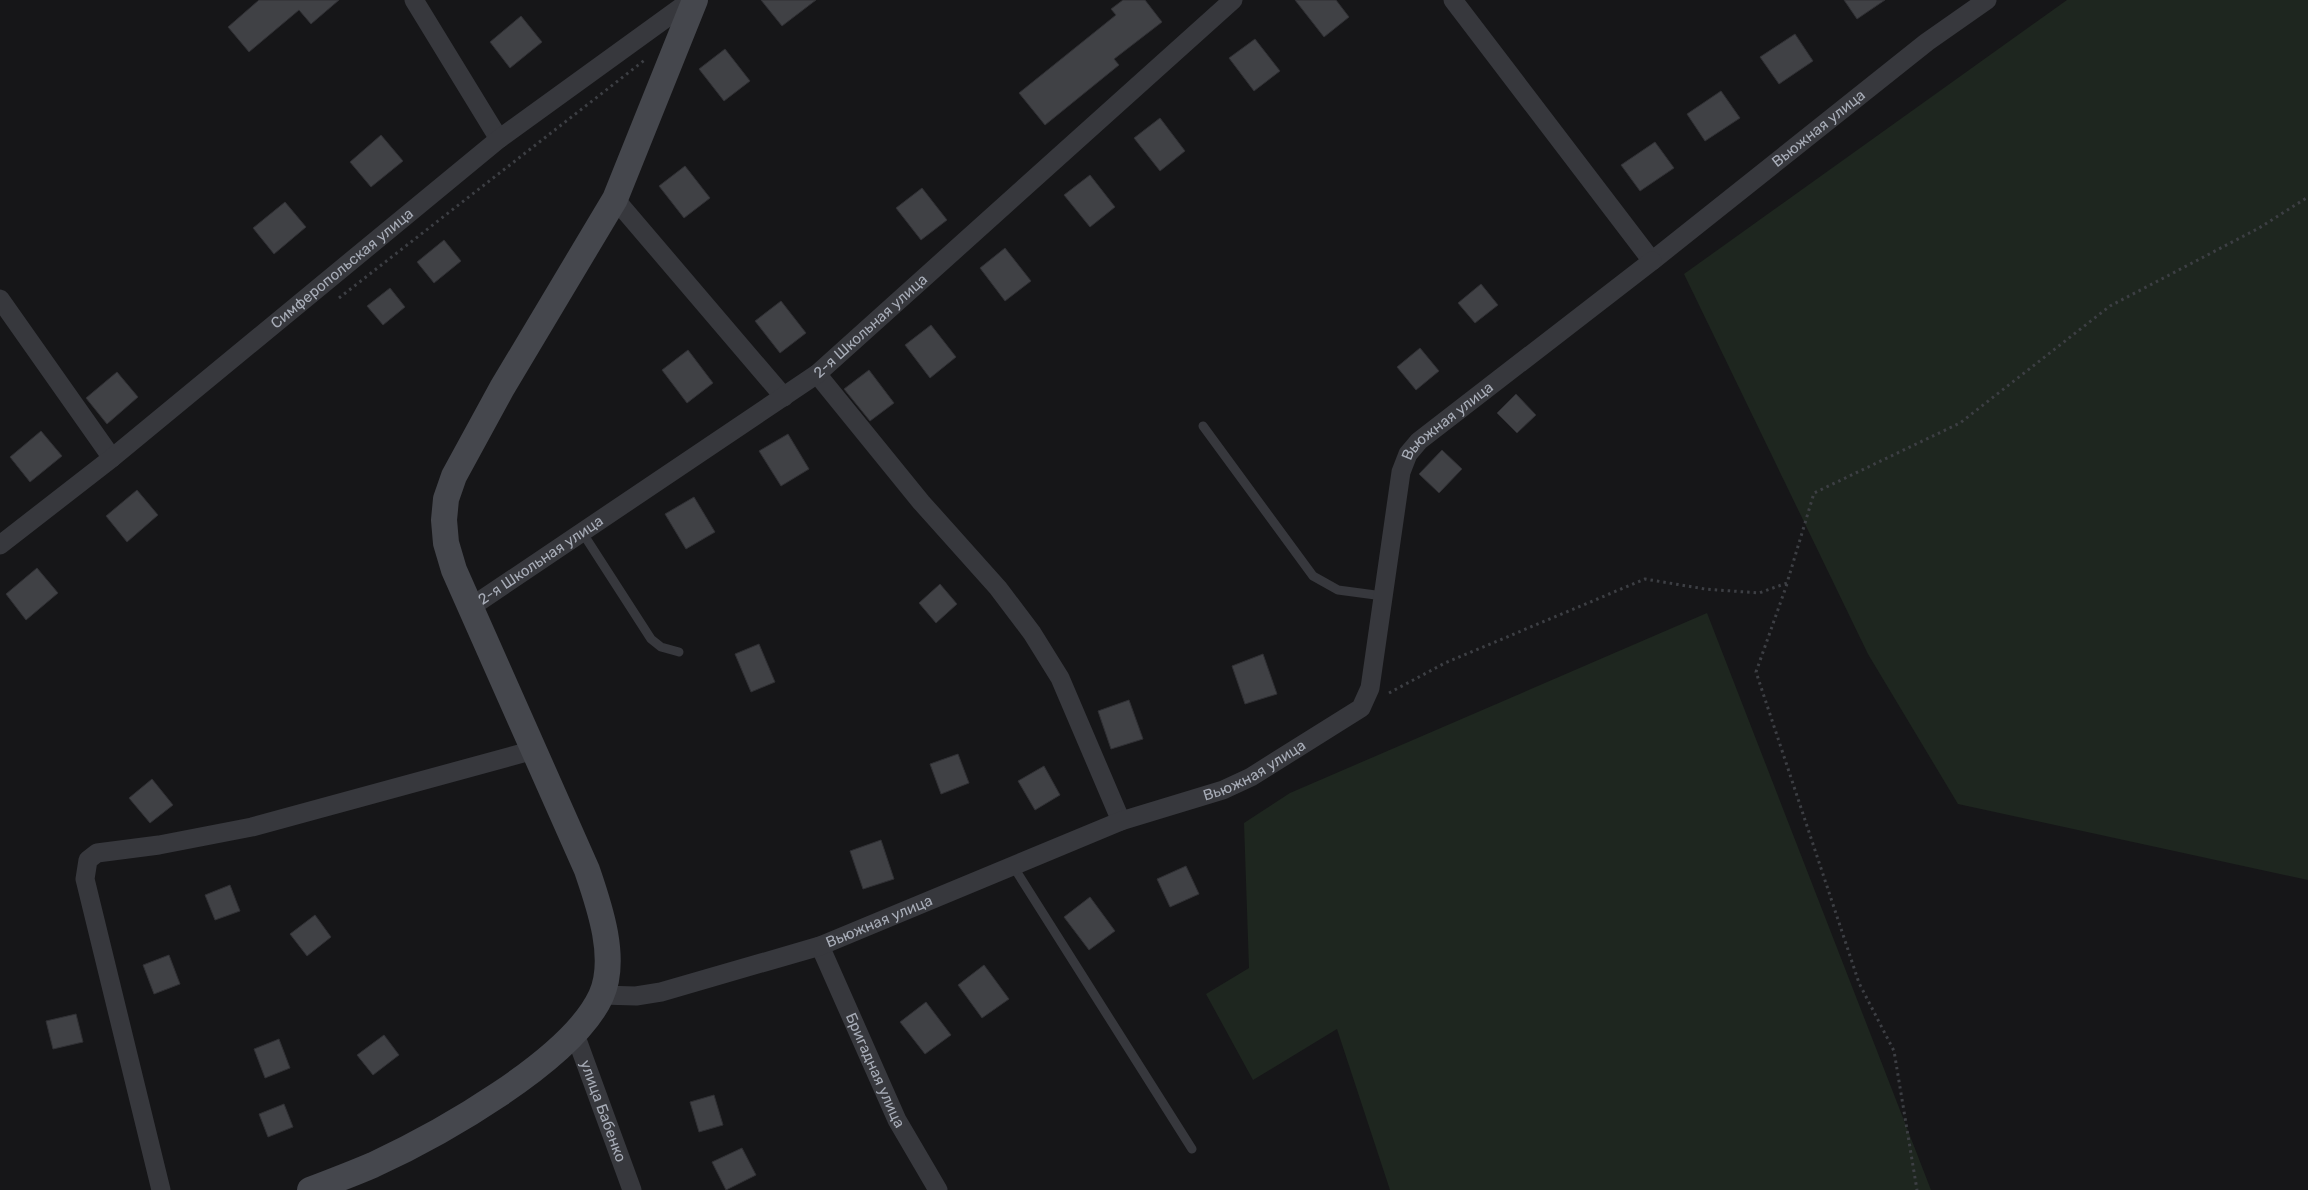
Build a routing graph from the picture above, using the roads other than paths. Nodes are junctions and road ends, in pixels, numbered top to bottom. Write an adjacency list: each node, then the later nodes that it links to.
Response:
1 (414, 0): 6 (street)
2 (693, 0): 6 (street, Симферопольская улица); 7 (street)
3 (1233, 0): 10 (street, 2-я Школьная улица)
4 (1453, 0): 8 (street)
5 (1988, 0): 8 (street, Вьюжная улица)
6 (499, 139): 13 (street, Симферопольская улица)
7 (615, 199): 11 (street); 17 (street)
8 (1652, 261): 16 (street, Вьюжная улица)
9 (0, 299): 13 (street)
10 (817, 374): 11 (street, 2-я Школьная улица); 20 (street)
11 (784, 396): 14 (street, 2-я Школьная улица)
12 (1203, 426): 16 (lane)
13 (112, 458): 15 (street, Симферопольская улица)
14 (582, 532): 17 (street, 2-я Школьная улица); 18 (lane)
15 (0, 545)
16 (1383, 596): 20 (street, Вьюжная улица)
17 (471, 607): 19 (street)
18 (679, 652)
19 (534, 750): 23 (street); 26 (street)
20 (1120, 821): 21 (street, Вьюжная улица)
21 (1013, 866): 22 (street, Вьюжная улица); 25 (lane)
22 (820, 946): 23 (street, Вьюжная улица); 29 (street, Бригадная улица)
23 (602, 995): 24 (street)
24 (575, 1034): 27 (street); 28 (street, улица Бабенко)
25 (1192, 1149)
26 (161, 1190)
27 (310, 1190)
28 (632, 1190)
29 (938, 1190)

